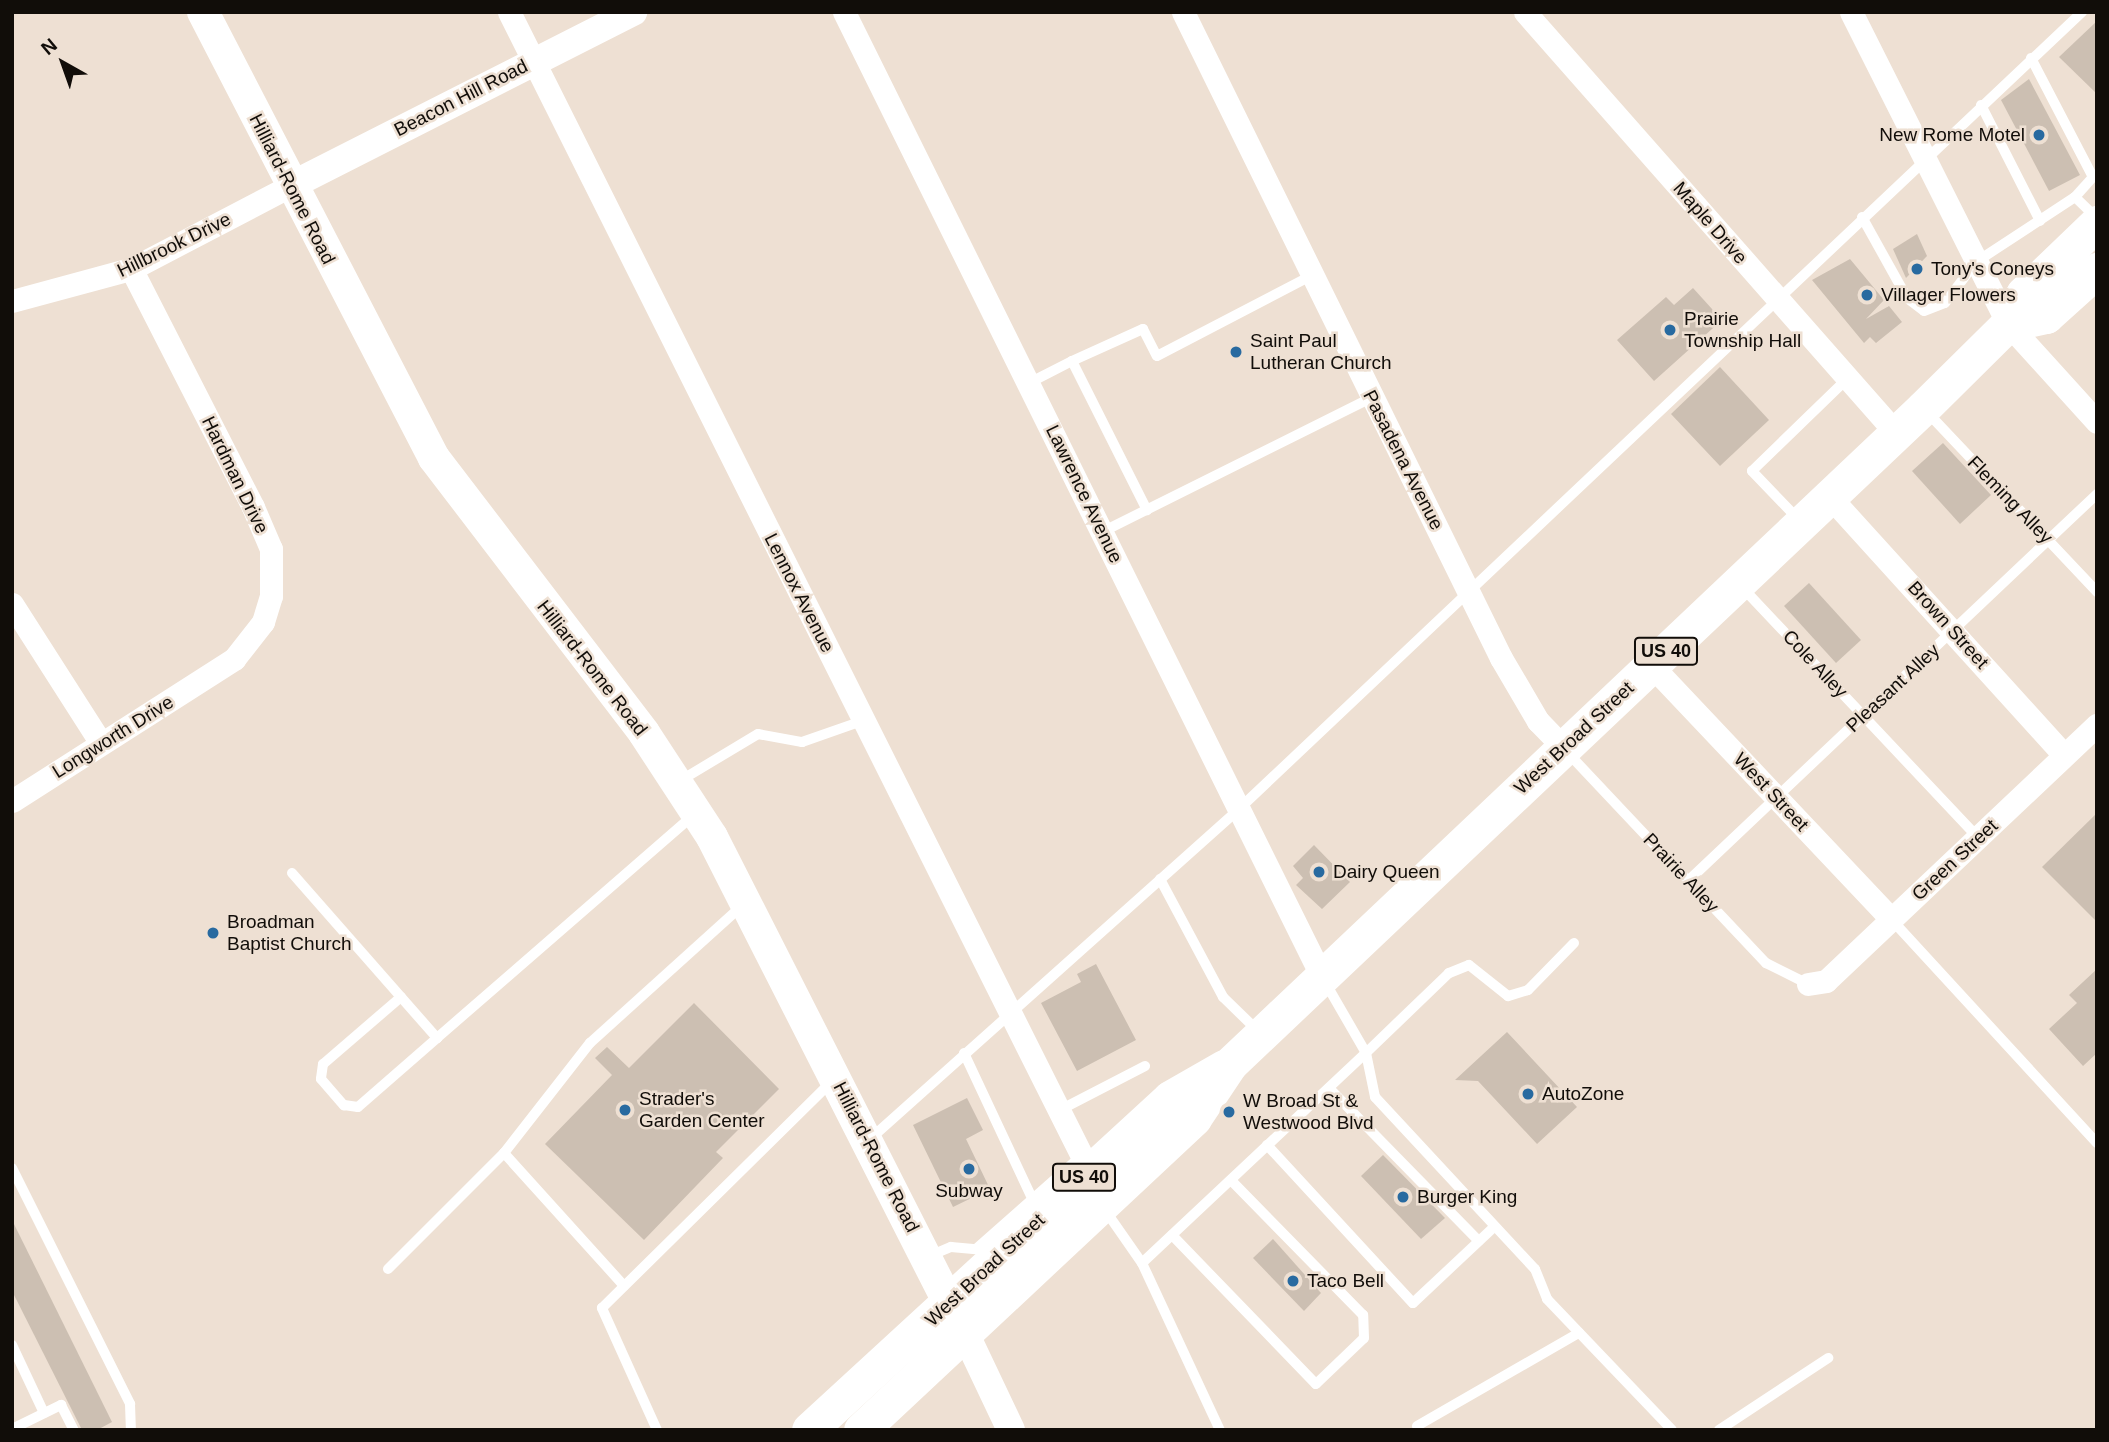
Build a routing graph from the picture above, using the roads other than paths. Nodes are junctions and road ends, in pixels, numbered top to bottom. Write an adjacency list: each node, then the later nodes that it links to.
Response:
1 (203, 12): 13 (main road, Hilliard-Rome Road)
2 (509, 12): 10 (street, Lennox Avenue)
3 (633, 12): 10 (street, Beacon Hill Road)
4 (844, 12): 26 (street, Lawrence Avenue)
5 (1182, 12): 20 (street, Pasadena Avenue)
6 (1525, 12): 21 (street, Maple Drive)
7 (1850, 12): 12 (street)
8 (2082, 12): 9 (lane)
9 (2031, 58): 11 (lane); 14 (lane)
10 (534, 61): 13 (street, Beacon Hill Road); 45 (street, Lennox Avenue)
11 (1981, 105): 12 (lane); 16 (lane)
12 (1922, 159): 15 (lane); 17 (street)
13 (290, 186): 18 (street, Hillbrook Drive); 50 (main road, Hilliard-Rome Road)
14 (2090, 213): 16 (lane); 23 (main road, West Broad Street / US 40)
15 (1862, 217): 17 (lane); 21 (lane)
16 (2040, 221): 17 (lane)
17 (1976, 262): 23 (street)
18 (131, 269): 22 (street, Hillbrook Drive); 43 (street, Hardman Drive)
19 (2097, 270): 23 (main road)
20 (1311, 276): 24 (lane); 27 (street, Pasadena Avenue)
21 (1775, 299): 25 (street, Maple Drive); 38 (lane)
22 (12, 301)
23 (2008, 324): 28 (main road, West Broad Street / US 40); 29 (street)
24 (1072, 361): 26 (lane); 33 (lane)
25 (1847, 379): 30 (street, Maple Drive); 34 (lane)
26 (1028, 383): 35 (street, Lawrence Avenue)
27 (1371, 398): 33 (lane); 38 (street, Pasadena Avenue)
28 (1923, 408): 30 (main road, West Broad Street / US 40); 36 (lane, Fleming Alley)
29 (2097, 422)
30 (1896, 433): 32 (main road, West Broad Street / US 40)
31 (2097, 494): 36 (lane, Pleasant Alley)
32 (1830, 497): 34 (main road, West Broad Street / US 40); 41 (street, Brown Street)
33 (1147, 510): 35 (lane)
34 (1802, 523): 37 (main road, West Broad Street / US 40)
35 (1102, 532): 53 (street, Lawrence Avenue)
36 (2049, 540): 39 (lane, Fleming Alley); 41 (lane, Pleasant Alley)
37 (1738, 583): 42 (main road, West Broad Street / US 40); 44 (lane, Cole Alley)
38 (1469, 592): 48 (street, Pasadena Avenue); 53 (lane)
39 (2097, 592)
40 (12, 604): 47 (street)
41 (1954, 630): 44 (lane, Pleasant Alley); 49 (street, Brown Street)
42 (1651, 665): 48 (main road, West Broad Street / US 40); 51 (street, West Street)
43 (214, 674): 47 (street, Longworth Drive)
44 (1864, 716): 51 (lane, Pleasant Alley); 55 (lane, Cole Alley)
45 (862, 721): 50 (lane); 65 (street, Lennox Avenue)
46 (2097, 725): 49 (street, Green Street)
47 (101, 743): 52 (street, Longworth Drive)
48 (1564, 748): 58 (lane, Prairie Alley); 62 (main road, West Broad Street / US 40)
49 (2064, 755): 55 (street, Green Street)
50 (677, 783): 54 (main road, Hilliard-Rome Road)
51 (1775, 796): 58 (lane, Pleasant Alley); 60 (street, West Street)
52 (12, 801)
53 (1240, 808): 57 (lane); 62 (street, Lawrence Avenue)
54 (696, 813): 59 (main road, Hilliard-Rome Road); 67 (lane)
55 (1978, 838): 60 (street, Green Street)
56 (292, 873): 64 (lane)
57 (1160, 879): 65 (lane); 66 (lane)
58 (1688, 881): 63 (lane, Prairie Alley)
59 (746, 903): 72 (main road, Hilliard-Rome Road); 78 (lane)
60 (1891, 919): 63 (street, Green Street); 76 (lane)
61 (1574, 943): 69 (lane)
62 (1322, 977): 66 (main road, West Broad Street / US 40); 69 (lane)
63 (1808, 984)
64 (401, 997): 67 (lane); 67 (lane)
65 (1006, 1014): 68 (lane); 74 (street, Lennox Avenue)
66 (1262, 1034): 70 (main road, West Broad Street / US 40)
67 (437, 1038)
68 (964, 1053): 75 (lane); 82 (lane)
69 (1366, 1053): 73 (lane); 84 (lane)
70 (1230, 1064): 79 (main road, West Broad Street / US 40); 83 (main road, West Broad Street / US 40)
71 (1145, 1066): 74 (lane)
72 (836, 1077): 75 (main road, Hilliard-Rome Road); 90 (lane)
73 (1329, 1088): 77 (lane); 86 (lane)
74 (1055, 1112): 79 (street, Lennox Avenue)
75 (869, 1140): 87 (main road, Hilliard-Rome Road)
76 (2097, 1143)
77 (1267, 1145): 81 (lane); 86 (lane)
78 (504, 1153): 89 (lane); 90 (lane)
79 (1085, 1164): 82 (lane); 91 (main road, West Broad Street / US 40)
80 (12, 1168): 99 (lane)
81 (1231, 1180): 85 (lane); 85 (lane)
82 (1032, 1198): 87 (lane)
83 (1103, 1207): 88 (lane); 91 (main road, West Broad Street / US 40)
84 (1495, 1226): 86 (lane); 92 (lane)
85 (1172, 1236): 88 (lane)
86 (1479, 1241)
87 (927, 1258): 91 (main road, Hilliard-Rome Road)
88 (1142, 1263): 104 (lane)
89 (388, 1269)
90 (624, 1286): 100 (lane)
91 (957, 1319): 101 (main road, West Broad Street / US 40); 102 (main road, West Broad Street / US 40); 103 (street)
92 (1579, 1333): 96 (lane); 105 (lane)
93 (12, 1345): 95 (lane)
94 (1828, 1358): 106 (lane)
95 (44, 1413): 97 (lane); 98 (lane)
96 (1418, 1426)
97 (12, 1429)
98 (74, 1430)
99 (131, 1430)
100 (657, 1430)
101 (809, 1430)
102 (862, 1430)
103 (1011, 1430)
104 (1220, 1430)
105 (1672, 1430)
106 (1719, 1430)

